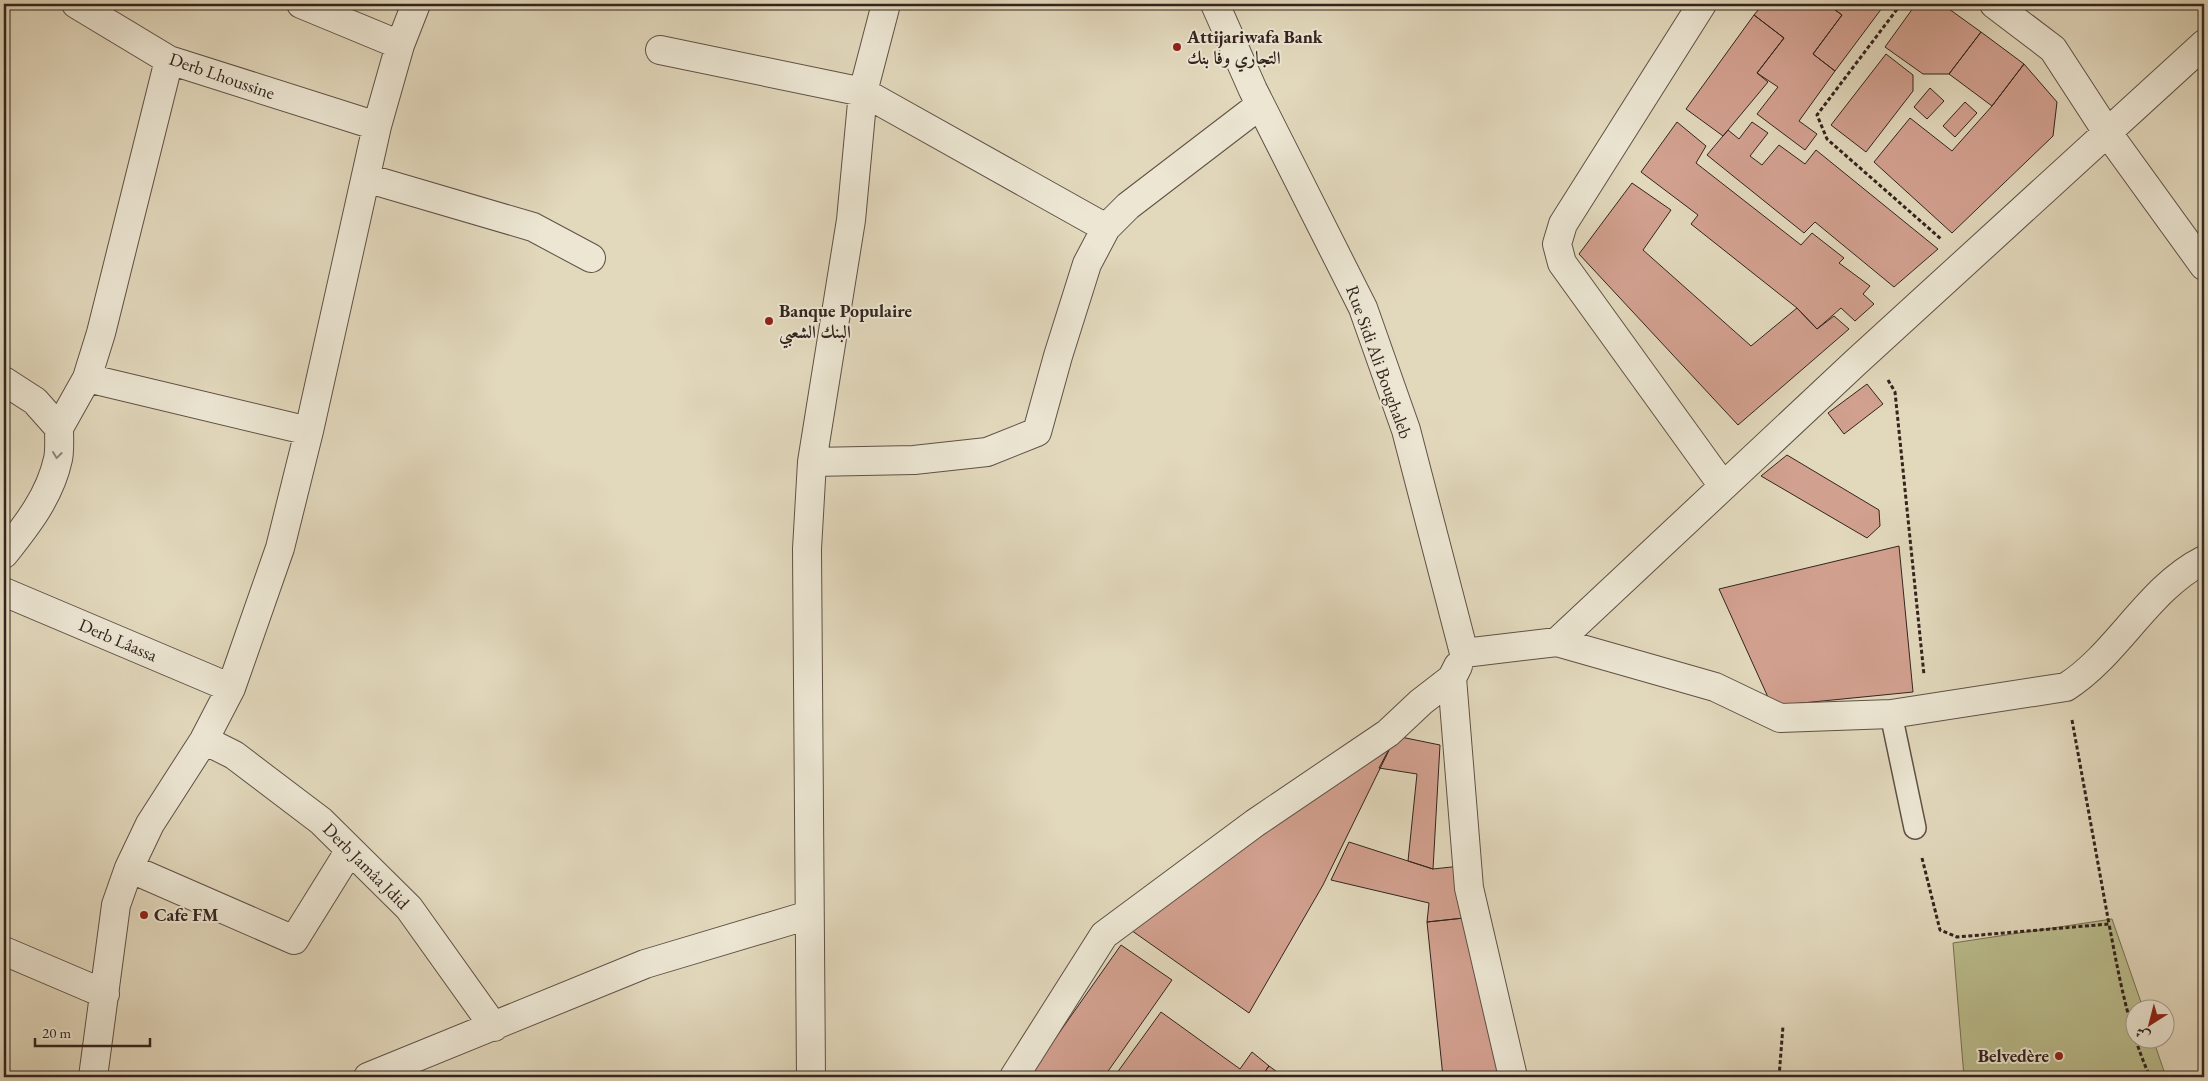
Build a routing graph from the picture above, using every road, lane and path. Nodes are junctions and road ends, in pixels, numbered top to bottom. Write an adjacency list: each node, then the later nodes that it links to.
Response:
1 (76, 4): 12 (street, Derb Lhoussine)
2 (301, 4): 10 (street)
3 (416, 4): 10 (street)
4 (886, 4): 13 (street)
5 (1215, 4): 14 (street, Rue Sidi Ali Boughaleb)
6 (1702, 4): 28 (street)
7 (1900, 4): 20 (path)
8 (1994, 4): 16 (street)
9 (2204, 44): 16 (street)
10 (400, 45): 15 (street)
11 (660, 50): 13 (street)
12 (169, 60): 15 (street, Derb Lhoussine); 23 (street)
13 (863, 92): 18 (street); 27 (street)
14 (1260, 105): 18 (street); 33 (street, Rue Sidi Ali Boughaleb)
15 (377, 126): 17 (street)
16 (2108, 132): 20 (street); 21 (street)
17 (366, 178): 19 (street); 26 (street)
18 (1106, 228): 27 (street)
19 (591, 258)
20 (1966, 261): 22 (street)
21 (2204, 266)
22 (1870, 349): 28 (street); 37 (path)
23 (87, 378): 25 (street); 26 (street)
24 (4, 381): 25 (street)
25 (59, 428): 29 (street, one-way to 29)
26 (309, 431): 36 (street)
27 (812, 462): 43 (street)
28 (1723, 486): 32 (street)
29 (4, 554)
30 (2204, 560): 35 (street)
31 (4, 592): 36 (street, Derb Lâassa)
32 (1557, 642): 33 (street); 38 (street)
33 (1464, 653): 34 (street)
34 (1452, 678): 52 (street); 53 (street)
35 (2066, 687): 37 (street); 44 (path)
36 (232, 688): 39 (street)
37 (1928, 708): 38 (street)
38 (1891, 714): 40 (lane)
39 (204, 740): 41 (street, Derb Jamâa Jdid); 42 (street)
40 (1915, 828): 44 (path)
41 (350, 850): 42 (street); 48 (street, Derb Jamâa Jdid)
42 (129, 868): 46 (street)
43 (809, 915): 48 (street); 51 (street)
44 (2109, 924): 55 (path)
45 (4, 951): 46 (street)
46 (105, 994): 49 (street)
47 (1783, 1026): 54 (path)
48 (494, 1027): 50 (street)
49 (93, 1077)
50 (368, 1077)
51 (811, 1077)
52 (1014, 1077)
53 (1513, 1077)
54 (1779, 1077)
55 (2150, 1077)

